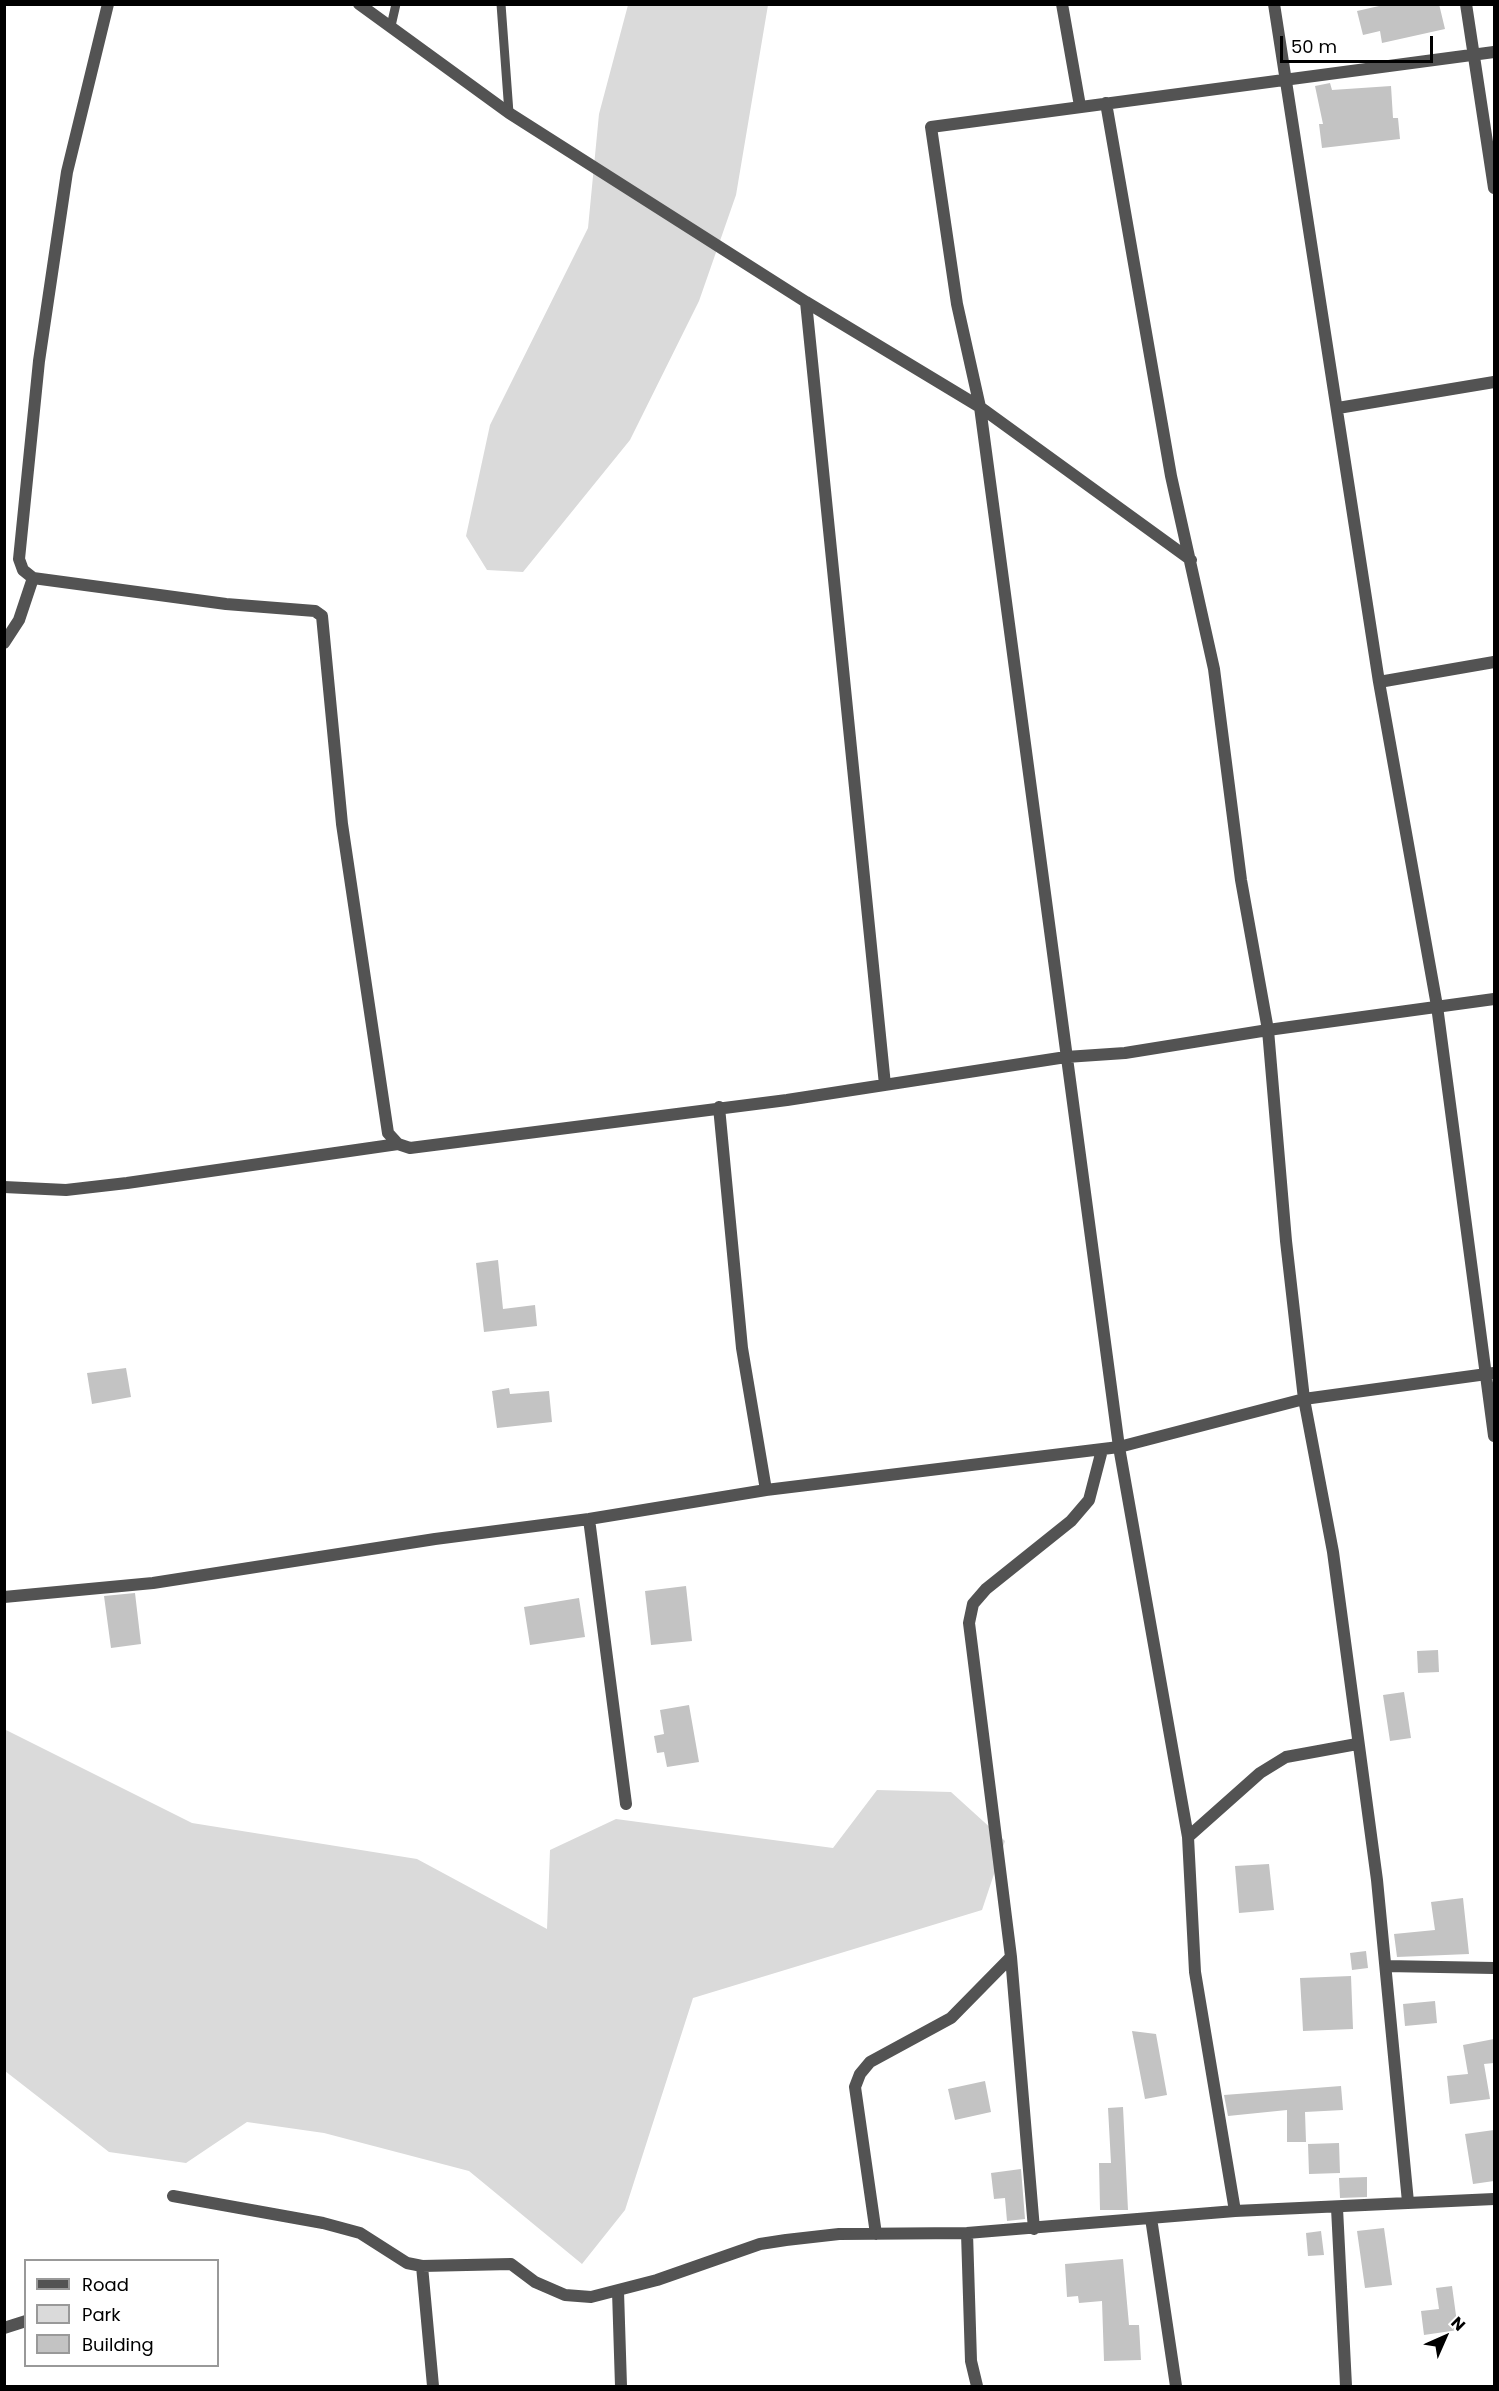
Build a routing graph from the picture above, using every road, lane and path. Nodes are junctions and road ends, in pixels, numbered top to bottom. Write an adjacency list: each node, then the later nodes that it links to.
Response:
1 (108, 4): 21 (street)
2 (359, 4): 8 (street)
3 (396, 4): 8 (lane)
4 (501, 4): 14 (lane)
5 (1062, 4): 13 (street)
6 (1274, 4): 11 (street)
7 (1466, 4): 10 (street)
8 (391, 26): 14 (street)
9 (1494, 52): 10 (street)
10 (1474, 54): 11 (street); 15 (street)
11 (1286, 79): 12 (street); 19 (street)
12 (1106, 103): 13 (street); 20 (street)
13 (1080, 106): 18 (street)
14 (509, 112): 16 (street)
15 (1494, 188)
16 (806, 302): 18 (street); 29 (street)
17 (1494, 382): 19 (street)
18 (980, 407): 20 (street); 28 (street)
19 (1338, 408): 24 (street)
20 (1191, 560): 27 (street)
21 (33, 578): 22 (street); 31 (street)
22 (4, 643)
23 (1494, 662): 24 (street)
24 (1379, 682): 26 (street)
25 (1494, 999): 26 (street)
26 (1437, 1006): 27 (street); 33 (street)
27 (1268, 1030): 28 (street); 34 (street)
28 (1066, 1057): 29 (street); 36 (street)
29 (885, 1085): 30 (street)
30 (719, 1107): 31 (street); 38 (street)
31 (398, 1144): 32 (street)
32 (4, 1187)
33 (1491, 1373): 34 (street); 35 (street)
34 (1304, 1399): 36 (street); 41 (street)
35 (1494, 1436)
36 (1119, 1447): 37 (street); 43 (street)
37 (1102, 1450): 38 (street); 44 (street)
38 (766, 1490): 39 (street)
39 (589, 1519): 40 (street); 42 (street)
40 (4, 1597)
41 (1357, 1744): 43 (street); 45 (street)
42 (626, 1804)
43 (1188, 1838): 51 (street)
44 (1011, 1957): 53 (street); 55 (street)
45 (1386, 1966): 46 (street); 49 (street)
46 (1494, 1968)
47 (173, 2196): 56 (street)
48 (1494, 2199): 49 (street)
49 (1408, 2202): 50 (street)
50 (1337, 2208): 51 (street); 64 (street)
51 (1235, 2211): 52 (street)
52 (1151, 2218): 53 (street); 63 (street)
53 (1034, 2229): 54 (street)
54 (967, 2233): 55 (street); 62 (street)
55 (876, 2234): 57 (street)
56 (422, 2266): 57 (street); 60 (street)
57 (618, 2291): 61 (street)
58 (24, 2322): 59 (street)
59 (4, 2328)
60 (433, 2386)
61 (621, 2386)
62 (977, 2386)
63 (1176, 2386)
64 (1346, 2386)

